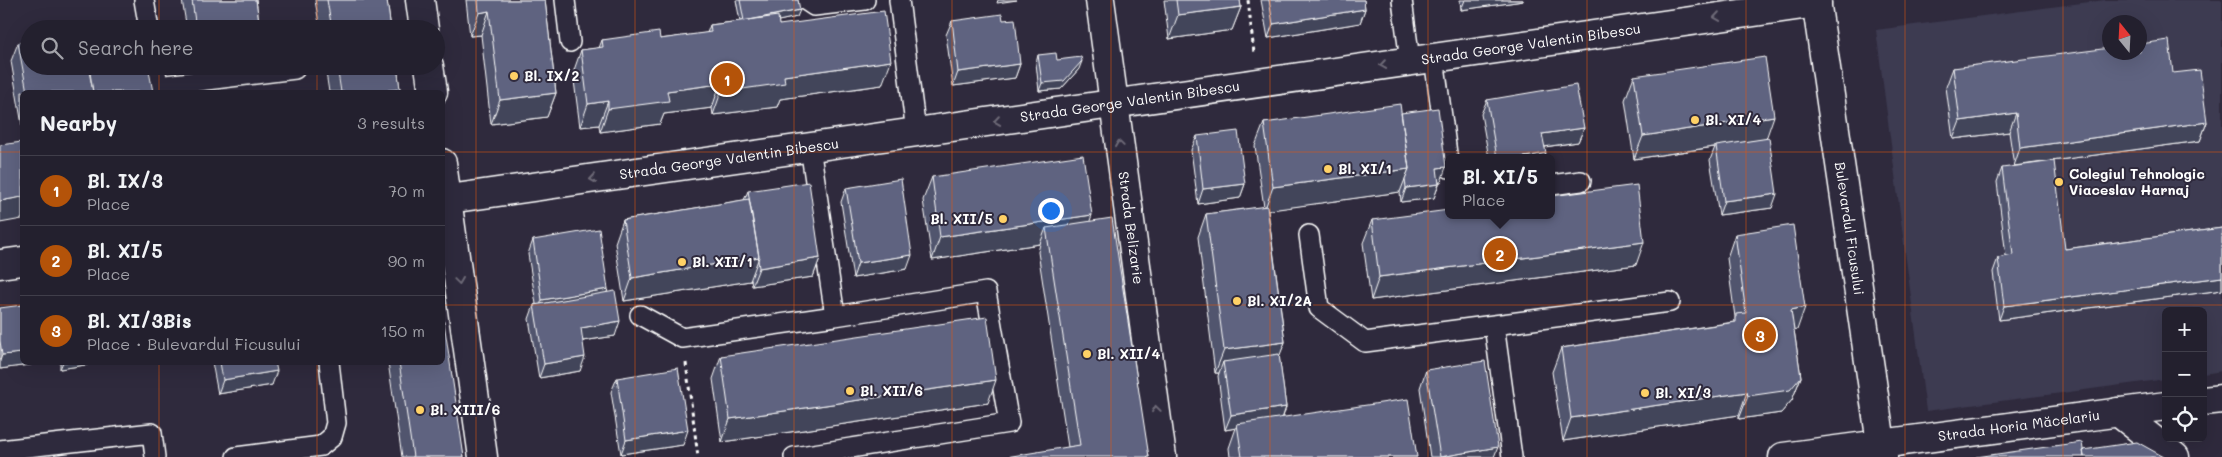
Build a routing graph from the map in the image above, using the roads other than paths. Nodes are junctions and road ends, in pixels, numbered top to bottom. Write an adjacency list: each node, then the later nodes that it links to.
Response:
1 (144, 0): 10 (lane)
2 (420, 0): 11 (street)
3 (565, 0): 12 (lane)
4 (805, 0): 5 (lane)
5 (865, 0)
6 (899, 0): 20 (lane)
7 (1100, 0): 19 (street, Strada Belizarie)
8 (1402, 0): 13 (lane)
9 (1817, 1): 13 (street, Strada George Valentin Bibescu, one-way to 13); 39 (street, Bulevardul Ficusului)
10 (147, 20)
11 (423, 20)
12 (570, 42)
13 (1422, 60): 19 (street, Strada George Valentin Bibescu, one-way to 19); 22 (lane)
14 (157, 75): 17 (lane)
15 (259, 75): 17 (lane)
16 (430, 75): 18 (street)
17 (159, 89)
18 (433, 90)
19 (1114, 104): 20 (street, Strada George Valentin Bibescu, one-way to 20); 45 (street, Strada Belizarie, one-way to 19)
20 (916, 132): 21 (street, Strada George Valentin Bibescu)
21 (810, 148): 25 (street, Strada George Valentin Bibescu, one-way to 25); 31 (lane)
22 (1446, 154)
23 (1581, 181): 24 (lane)
24 (1555, 184)
25 (445, 200): 43 (street, one-way to 43)
26 (1309, 236): 32 (lane)
27 (20, 261): 28 (street)
28 (0, 264)
29 (1670, 302): 32 (lane)
30 (640, 315): 31 (lane)
31 (836, 316): 40 (lane)
32 (1494, 325): 46 (lane)
33 (329, 365): 42 (lane)
34 (2222, 398): 35 (street)
35 (2207, 400)
36 (2162, 406): 37 (street, Strada Horia Măcelariu)
37 (2118, 412): 39 (street, Strada Horia Măcelariu); 48 (street)
38 (0, 450): 41 (lane)
39 (1882, 450): 47 (street, Strada Horia Măcelariu)
40 (846, 454): 44 (lane)
41 (155, 457)
42 (236, 457)
43 (483, 457)
44 (794, 457)
45 (1162, 457)
46 (1512, 457)
47 (1783, 457)
48 (2175, 457)

